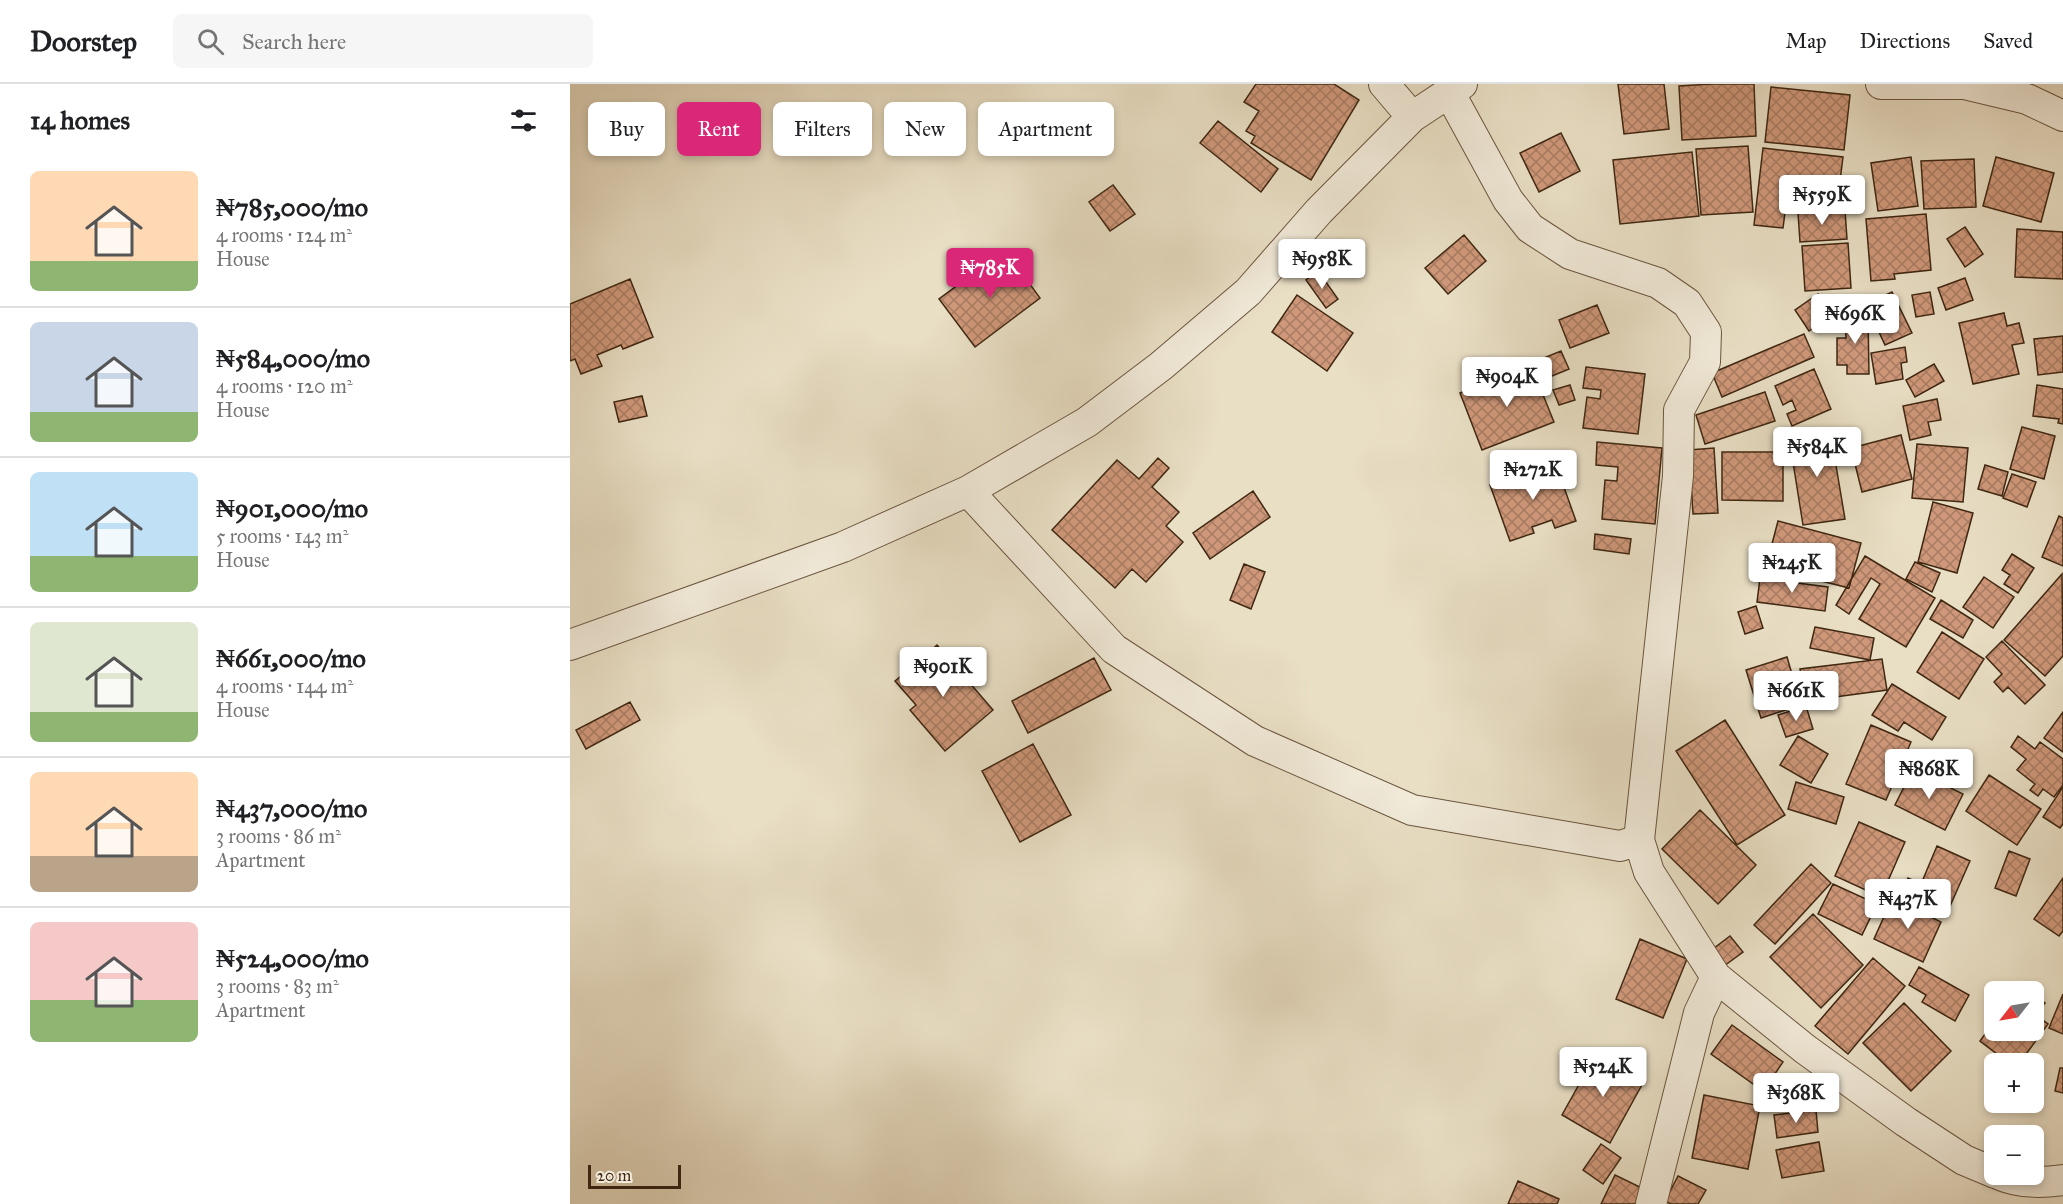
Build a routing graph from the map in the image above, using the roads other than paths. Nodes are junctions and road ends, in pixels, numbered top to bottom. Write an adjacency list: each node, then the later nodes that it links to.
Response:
1 (1384, 84): 6 (street)
2 (1881, 84): 3 (street)
3 (1964, 84): 5 (street)
4 (1455, 88): 6 (street); 9 (street)
5 (2063, 116)
6 (1412, 117): 7 (street)
7 (968, 491): 8 (street); 9 (street)
8 (570, 645)
9 (1639, 840): 10 (street)
10 (1716, 977): 11 (street); 14 (street)
11 (1984, 1169)
12 (2063, 1180): 13 (street)
13 (2044, 1181)
14 (1652, 1204)

